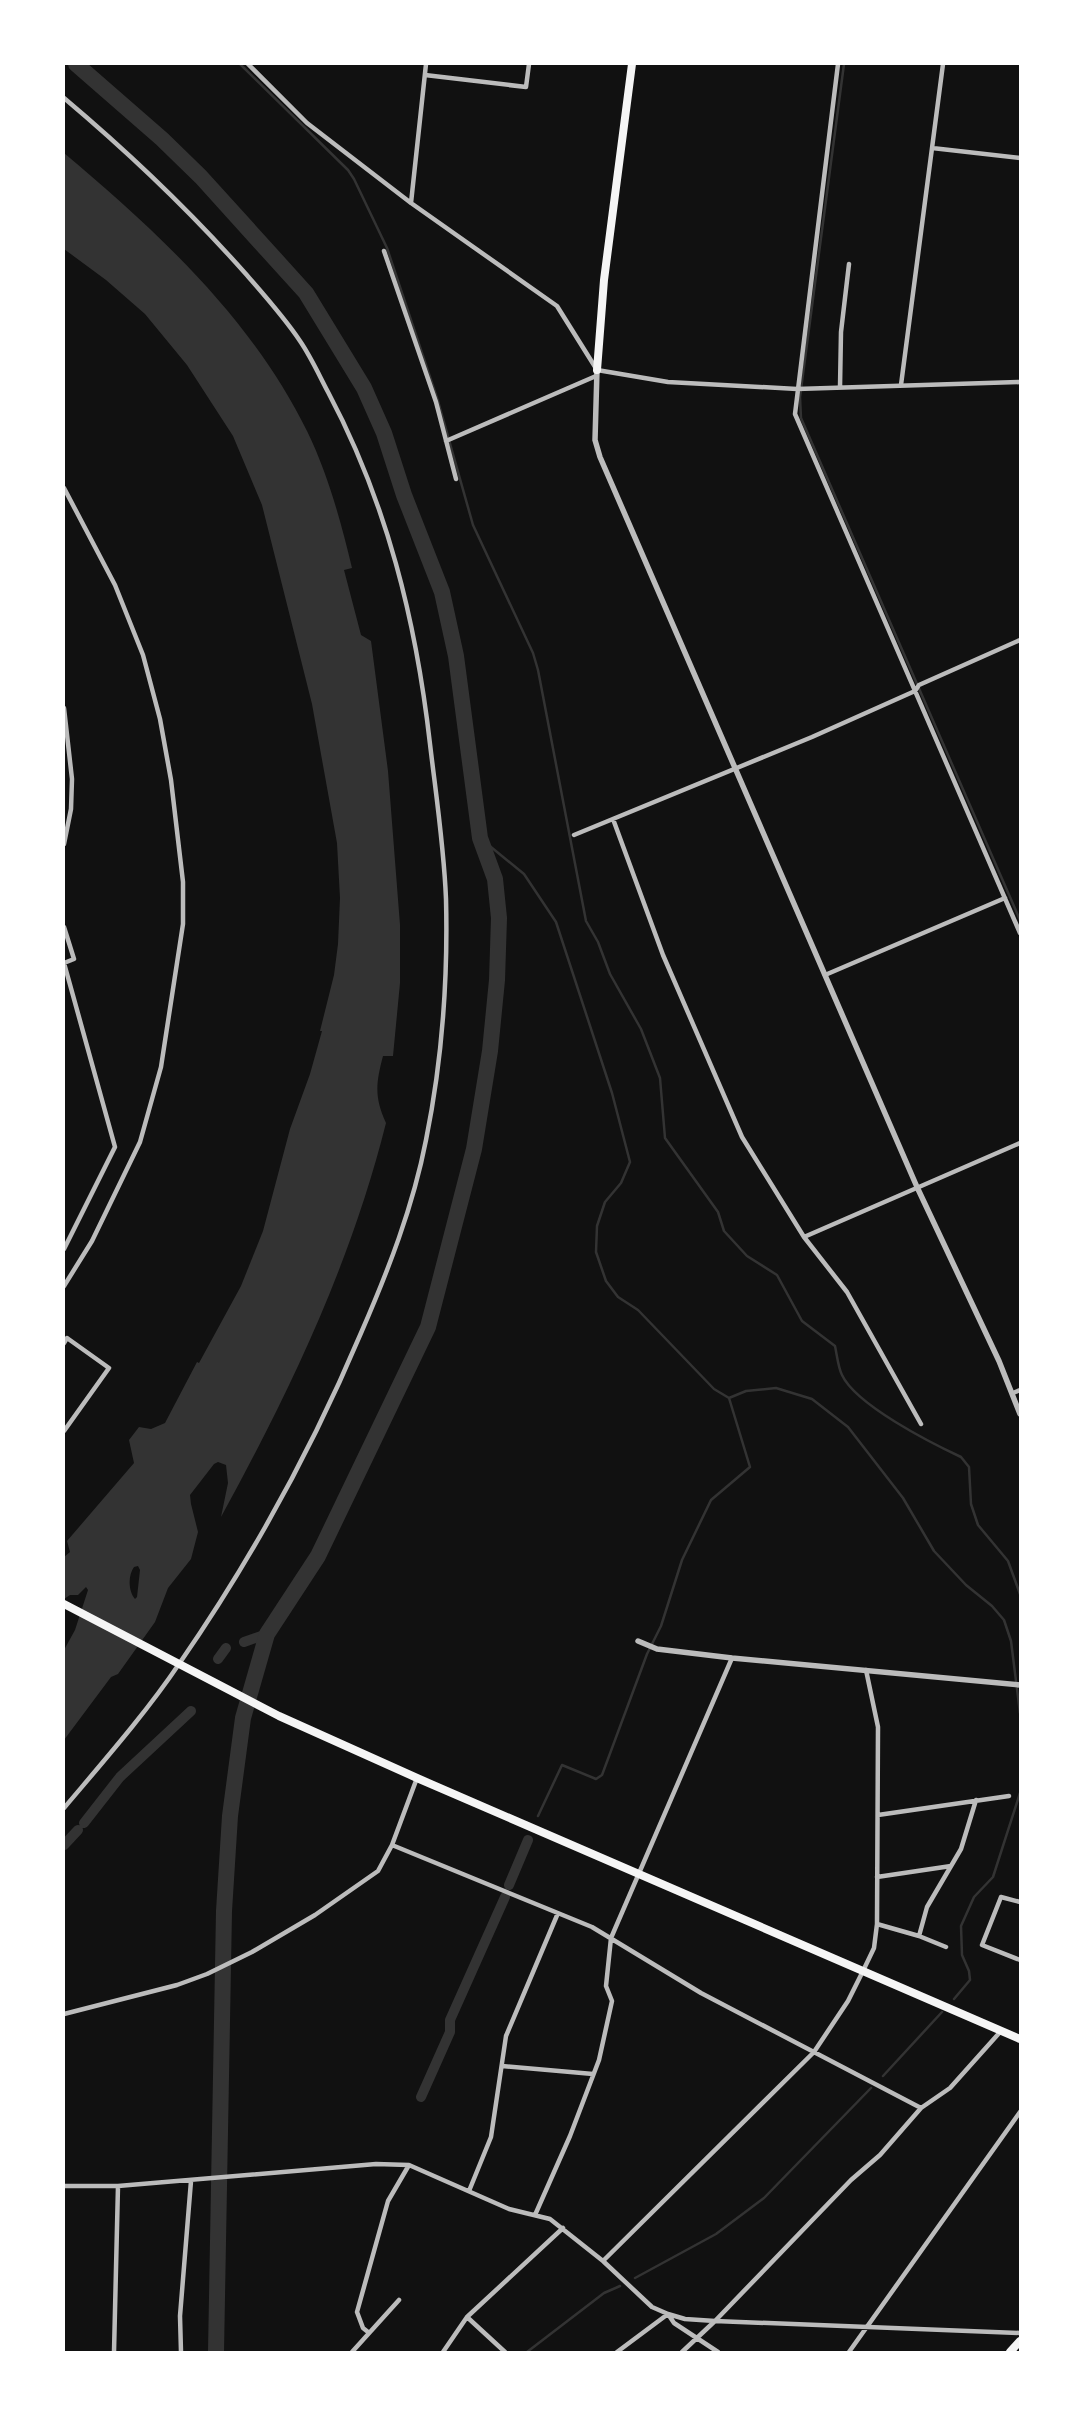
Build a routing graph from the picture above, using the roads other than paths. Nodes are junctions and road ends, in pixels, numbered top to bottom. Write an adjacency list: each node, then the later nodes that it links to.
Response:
1 (248, 64): 11 (street)
2 (426, 64): 7 (street)
3 (529, 64): 7 (street)
4 (632, 64): 14 (main road)
5 (838, 64): 18 (street)
6 (942, 64): 9 (street)
7 (425, 75): 11 (street)
8 (64, 98): 51 (street)
9 (932, 148): 10 (street); 16 (street)
10 (1020, 158)
11 (411, 203): 14 (street)
12 (384, 252): 19 (street)
13 (849, 264): 17 (street)
14 (596, 373): 18 (street); 19 (street); 26 (street)
15 (1020, 382): 16 (street)
16 (901, 385): 17 (street)
17 (840, 387): 18 (street)
18 (798, 388): 23 (street)
19 (448, 441): 20 (street)
20 (456, 479)
21 (64, 488): 41 (street)
22 (1020, 640): 23 (street)
23 (915, 691): 26 (street); 32 (street)
24 (64, 708): 25 (street)
25 (66, 753): 27 (street)
26 (735, 767): 29 (street); 36 (street)
27 (71, 809): 28 (street); 31 (street)
28 (64, 810)
29 (613, 819): 30 (street); 39 (street)
30 (574, 835)
31 (64, 844)
32 (1005, 898): 34 (street); 36 (street)
33 (64, 927): 35 (street)
34 (1020, 933)
35 (64, 963): 40 (street)
36 (825, 975): 38 (street)
37 (1020, 1143): 38 (street)
38 (917, 1187): 39 (street); 44 (street)
39 (804, 1237): 46 (street)
40 (64, 1249)
41 (64, 1286)
42 (64, 1343): 47 (street)
43 (1020, 1390): 44 (street)
44 (1013, 1393): 45 (street)
45 (1020, 1414)
46 (921, 1424)
47 (64, 1431)
48 (64, 1604): 51 (main road)
49 (638, 1641): 50 (street)
50 (732, 1658): 52 (street); 61 (street)
51 (179, 1665): 54 (main road); 57 (street)
52 (866, 1670): 53 (street); 58 (street)
53 (1020, 1684)
54 (418, 1778): 59 (street); 61 (main road)
55 (1009, 1796): 56 (street)
56 (976, 1800): 58 (street); 60 (street)
57 (64, 1808)
58 (878, 1815): 62 (street)
59 (392, 1844): 64 (street); 71 (street)
60 (952, 1866): 62 (street); 66 (street)
61 (639, 1874): 67 (street); 70 (main road)
62 (878, 1877): 65 (street)
63 (1020, 1902): 69 (street)
64 (558, 1913): 67 (street); 75 (street)
65 (877, 1924): 66 (street); 70 (street)
66 (920, 1936): 68 (street)
67 (611, 1938): 74 (street); 76 (street)
68 (946, 1947)
69 (1020, 1960)
70 (863, 1971): 72 (main road); 74 (street)
71 (64, 2014)
72 (1001, 2031): 73 (main road); 77 (street)
73 (1020, 2039)
74 (814, 2052): 77 (street); 86 (street)
75 (502, 2066): 76 (street); 83 (street)
76 (593, 2074): 84 (street)
77 (921, 2108): 90 (street)
78 (1020, 2112): 91 (street)
79 (409, 2165): 80 (street); 83 (street); 92 (street)
80 (190, 2181): 82 (street); 97 (street)
81 (64, 2186): 82 (street)
82 (118, 2186): 96 (street)
83 (469, 2191): 84 (street)
84 (535, 2215): 85 (street)
85 (563, 2228): 86 (street); 89 (street)
86 (604, 2261): 88 (street)
87 (399, 2300): 92 (street)
88 (668, 2314): 90 (street); 94 (street); 101 (street)
89 (467, 2317): 99 (street); 100 (street)
90 (715, 2321): 91 (street); 94 (street)
91 (867, 2327): 93 (street); 104 (street)
92 (368, 2332): 98 (street)
93 (1020, 2333)
94 (697, 2339): 102 (street); 103 (street)
95 (1020, 2341): 105 (main road)
96 (114, 2352)
97 (181, 2352)
98 (352, 2352)
99 (442, 2352)
100 (505, 2352)
101 (617, 2352)
102 (682, 2352)
103 (718, 2352)
104 (850, 2352)
105 (1010, 2352)

